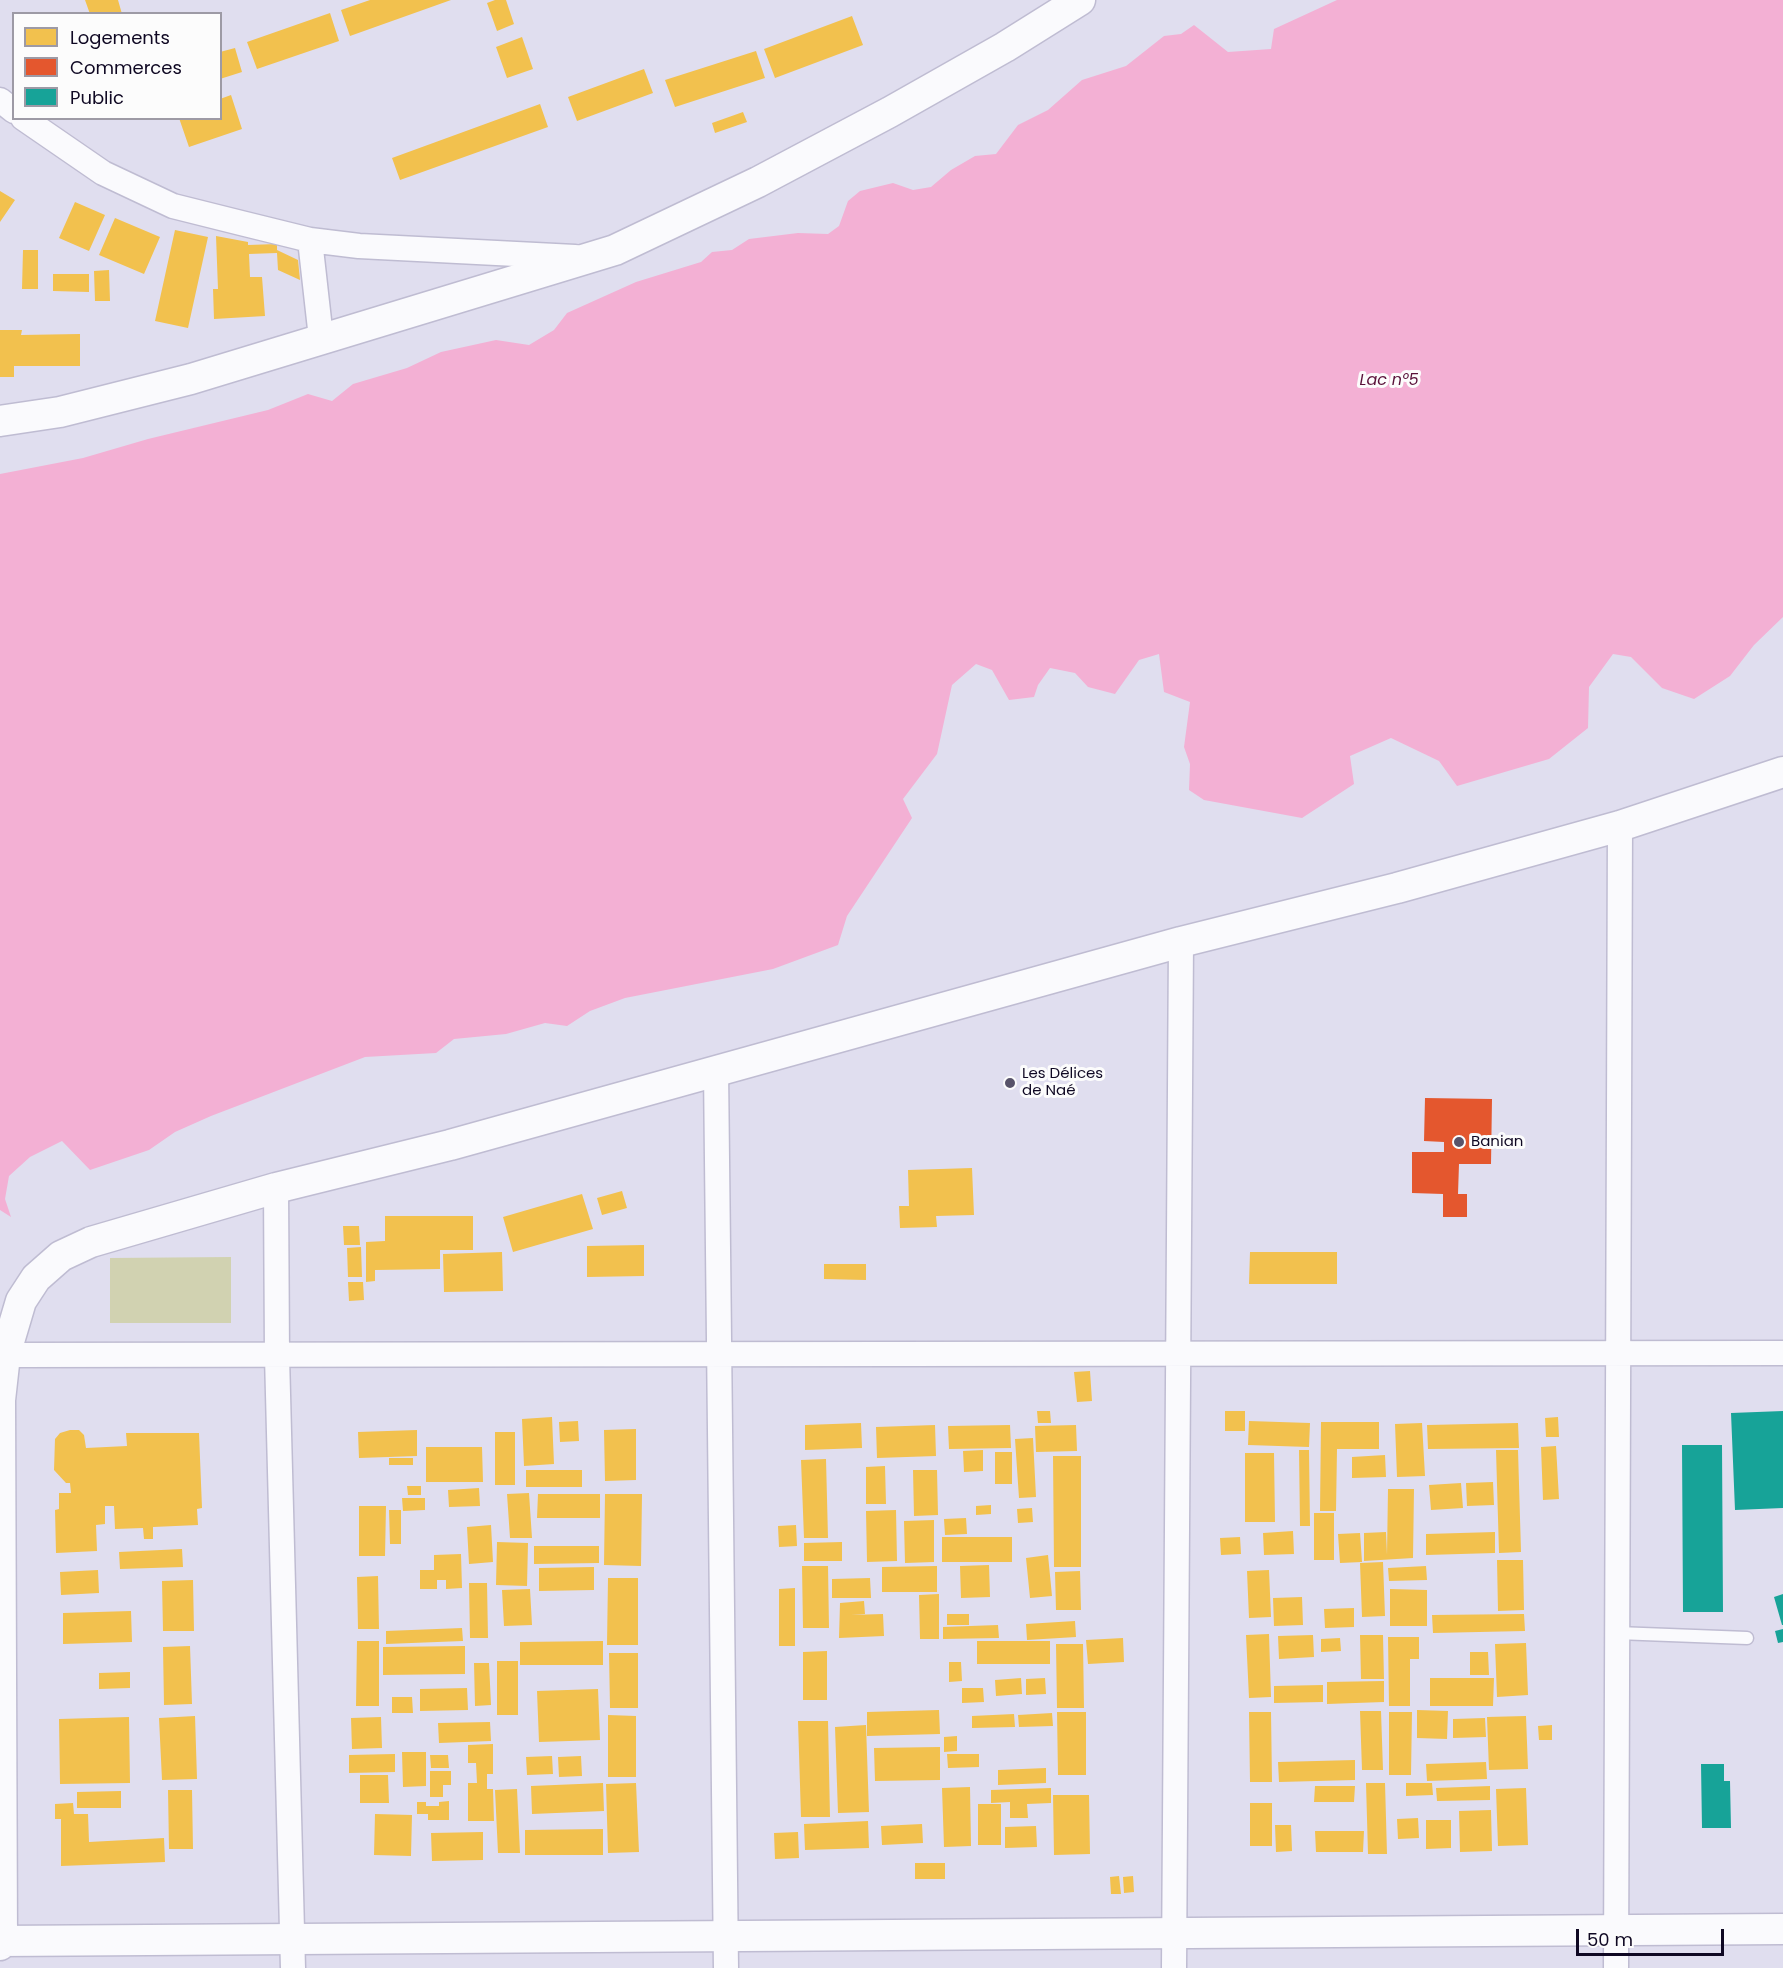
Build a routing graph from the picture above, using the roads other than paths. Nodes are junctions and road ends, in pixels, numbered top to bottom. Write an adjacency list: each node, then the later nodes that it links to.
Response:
1 (1080, 0): 6 (street)
2 (0, 100): 3 (street)
3 (12, 109)
4 (26, 120): 5 (street)
5 (310, 240): 6 (street); 7 (street)
6 (592, 258): 7 (street)
7 (321, 338): 8 (street)
8 (0, 421)
9 (1783, 772): 10 (street)
10 (1620, 826): 11 (street); 14 (street)
11 (1180, 942): 12 (street); 16 (street)
12 (716, 1070): 13 (street); 18 (street)
13 (276, 1188): 17 (street); 19 (street)
14 (1618, 1353): 15 (street); 16 (street); 20 (street)
15 (1783, 1353)
16 (1178, 1354): 18 (street); 25 (street)
17 (4, 1355): 19 (street); 22 (street)
18 (719, 1355): 19 (street); 26 (street)
19 (277, 1356): 27 (street)
20 (1617, 1633): 21 (lane); 24 (street)
21 (1748, 1638)
22 (0, 1810): 28 (street)
23 (1783, 1929): 24 (street)
24 (1616, 1930): 25 (street); 32 (street)
25 (1174, 1933): 26 (street); 31 (street)
26 (725, 1936): 27 (street); 30 (street)
27 (292, 1938): 28 (street); 29 (street)
28 (1, 1942)
29 (293, 1968)
30 (726, 1968)
31 (1174, 1968)
32 (1616, 1968)

